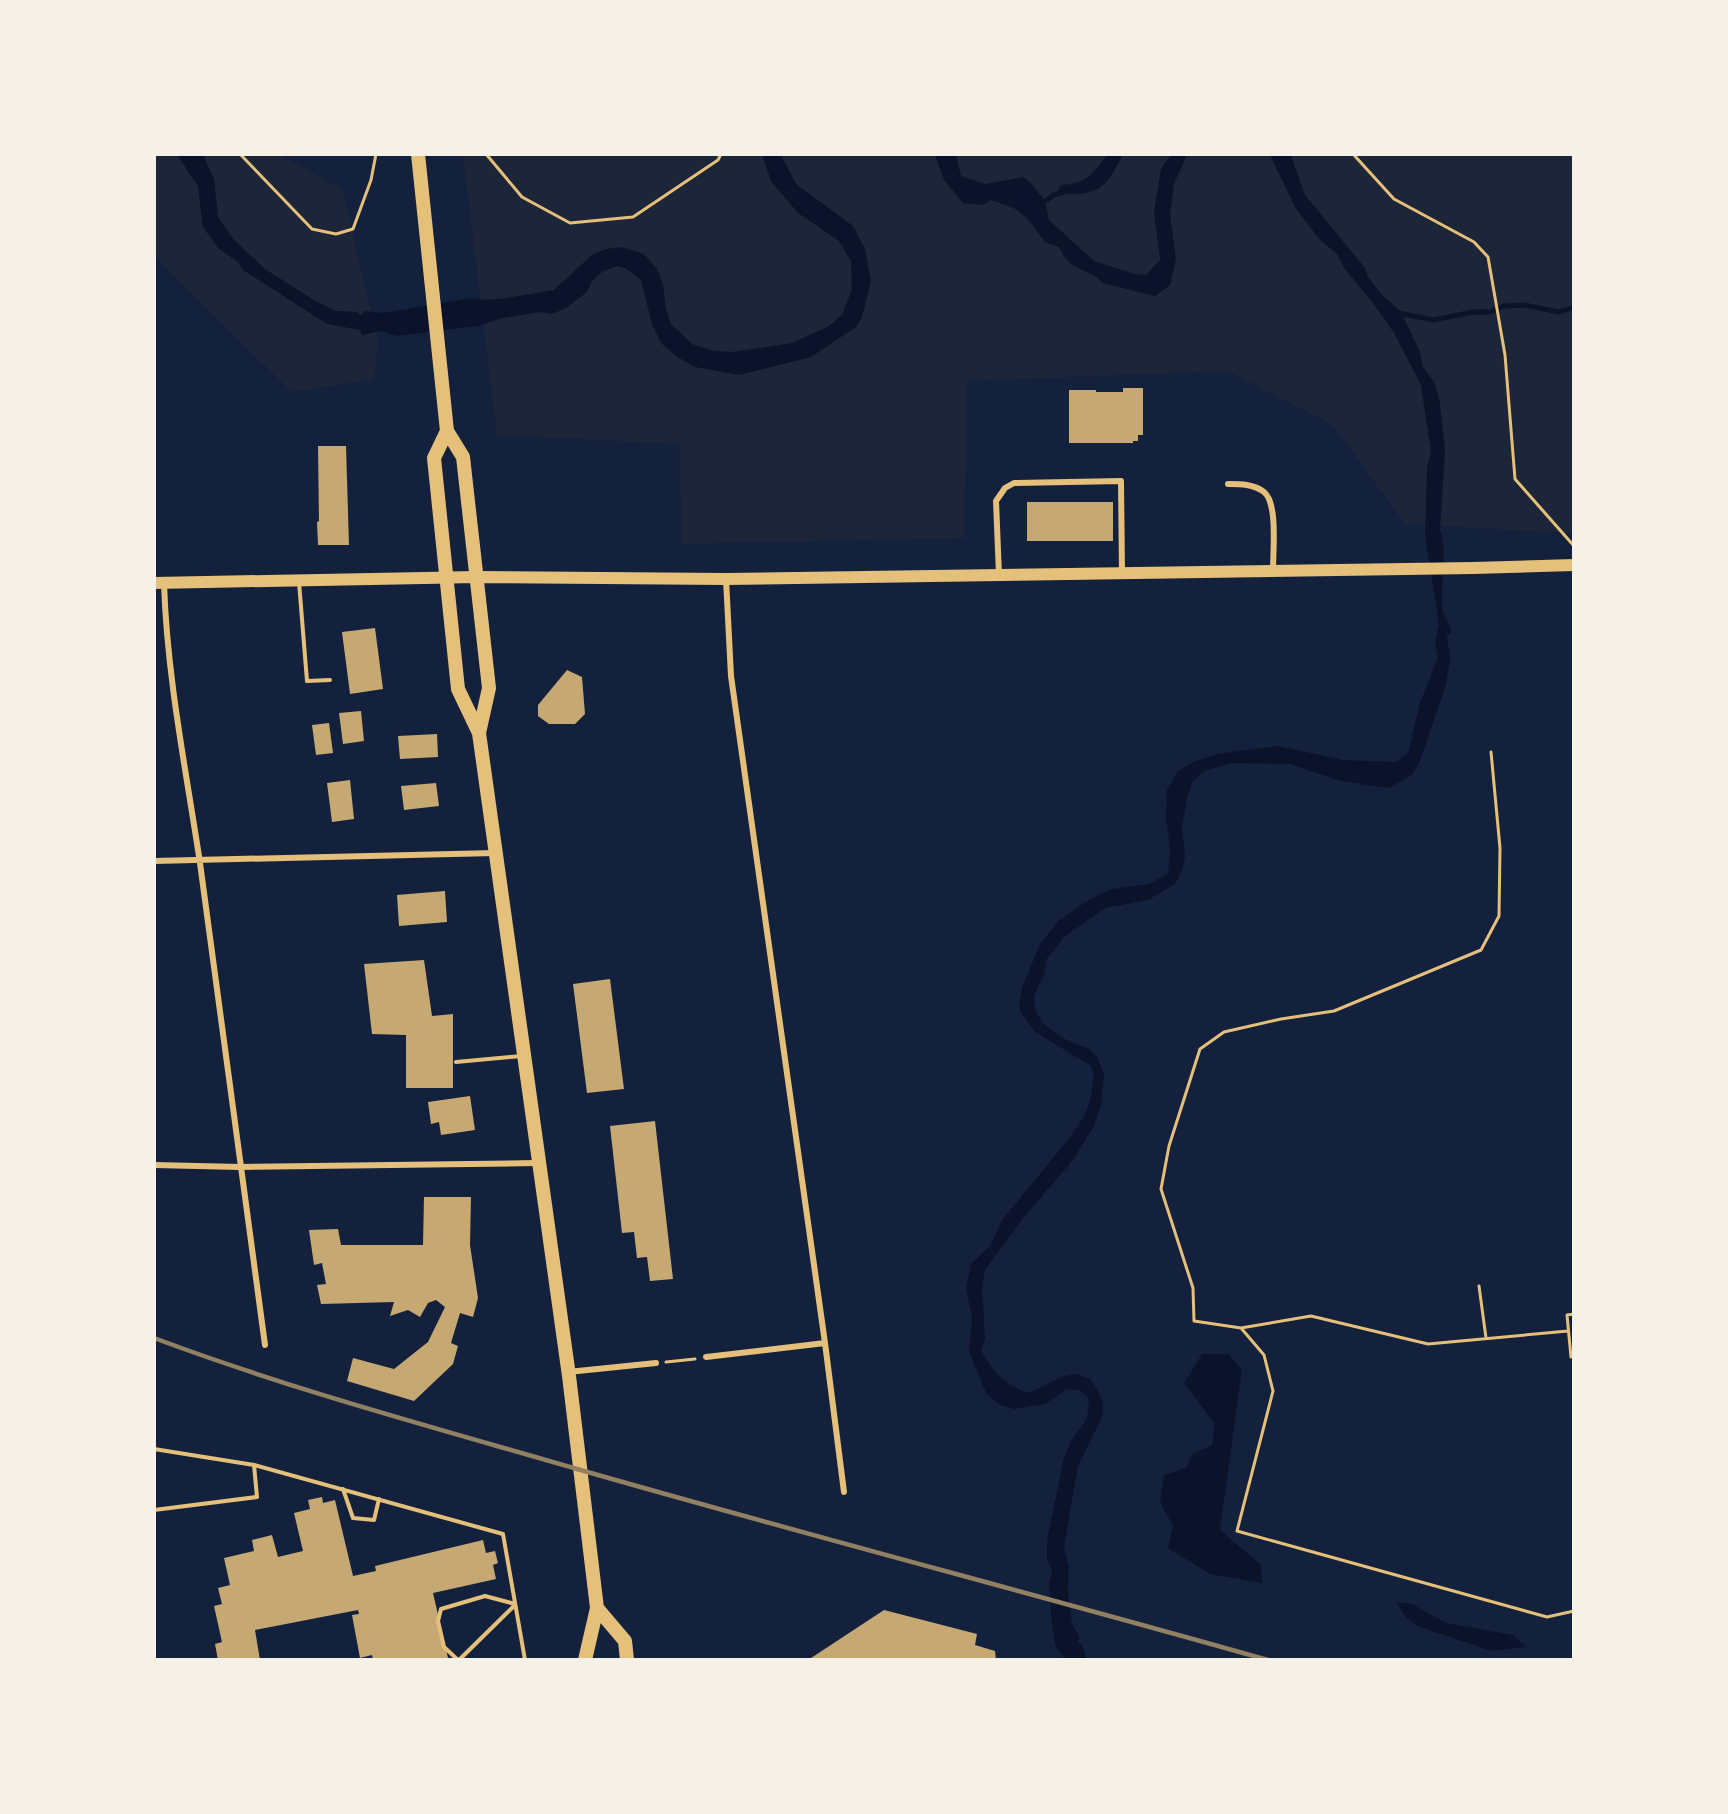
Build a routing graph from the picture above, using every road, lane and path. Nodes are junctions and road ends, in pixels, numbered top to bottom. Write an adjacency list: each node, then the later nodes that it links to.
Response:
1 (240, 154): 2 (path)
2 (376, 154)
3 (418, 154): 7 (main road)
4 (486, 154): 5 (path)
5 (721, 154)
6 (1353, 154): 9 (path)
7 (447, 431): 14 (main road); 15 (main road)
8 (1228, 484): 11 (street)
9 (1574, 546)
10 (1574, 565): 11 (main road)
11 (1273, 570): 12 (main road)
12 (1122, 573): 13 (main road); 13 (street)
13 (999, 575): 16 (main road)
14 (476, 577): 15 (main road); 16 (main road); 20 (main road)
15 (447, 578): 17 (main road); 20 (main road)
16 (726, 579): 35 (street)
17 (299, 580): 18 (main road); 19 (lane)
18 (159, 583): 24 (street)
19 (330, 680)
20 (479, 733): 22 (main road)
21 (1491, 752): 32 (path)
22 (496, 853): 24 (street); 25 (main road)
23 (154, 861): 24 (street)
24 (200, 861): 29 (street)
25 (525, 1055): 26 (lane); 27 (main road)
26 (456, 1062)
27 (538, 1163): 29 (street); 40 (main road)
28 (154, 1165): 29 (street)
29 (240, 1167): 36 (street)
30 (1479, 1286): 34 (path)
31 (1574, 1314): 33 (path)
32 (1241, 1328): 34 (path); 49 (path)
33 (1568, 1331): 34 (path); 38 (path)
34 (1486, 1339)
35 (825, 1343): 37 (street); 44 (street)
36 (265, 1345)
37 (706, 1357): 39 (path)
38 (1571, 1357)
39 (656, 1363): 40 (street)
40 (568, 1372): 48 (main road)
41 (154, 1449): 42 (lane)
42 (254, 1465): 43 (lane); 46 (lane)
43 (342, 1489): 45 (lane); 45 (lane)
44 (844, 1492)
45 (379, 1499): 47 (lane)
46 (154, 1510)
47 (515, 1604): 50 (lane); 50 (lane); 51 (lane)
48 (597, 1608): 52 (main road); 53 (main road)
49 (1574, 1611)
50 (459, 1659)
51 (525, 1659)
52 (585, 1659)
53 (627, 1659)

